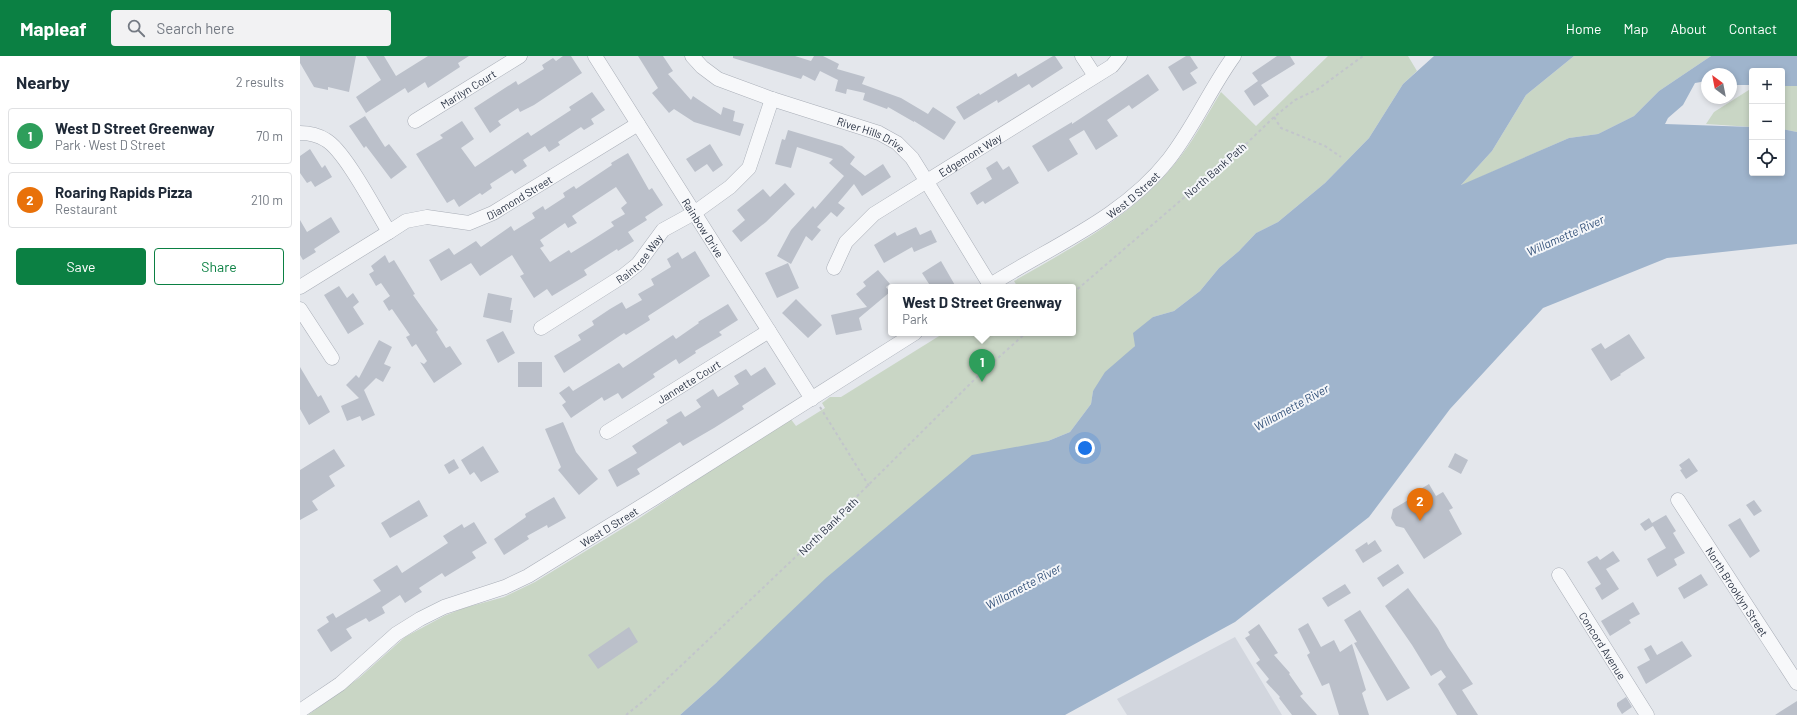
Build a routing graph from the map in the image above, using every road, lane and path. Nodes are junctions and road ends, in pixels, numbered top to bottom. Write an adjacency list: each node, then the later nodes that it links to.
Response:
1 (520, 56): 11 (street, Marilyn Court)
2 (595, 56): 12 (street, Rainbow Drive)
3 (692, 56): 9 (street, River Hills Drive)
4 (1082, 56): 8 (street)
5 (1120, 56): 8 (street, Edgemont Way)
6 (1234, 56): 20 (street, West D Street)
7 (1363, 56): 10 (path, North Bank Path)
8 (1095, 76): 15 (street, Edgemont Way)
9 (772, 99): 15 (street, River Hills Drive); 16 (street, Raintree Way)
10 (1274, 117): 14 (path); 22 (path, North Bank Path)
11 (415, 121)
12 (638, 124): 16 (street, Rainbow Drive); 17 (street, Diamond Street)
13 (300, 133): 17 (street)
14 (1341, 157)
15 (927, 182): 18 (street, Edgemont Way); 19 (street, River Hills Drive)
16 (694, 213): 24 (street, Raintree Way); 25 (street, Rainbow Drive)
17 (389, 232): 21 (street, Diamond Street)
18 (834, 268)
19 (988, 284)
20 (992, 284)
21 (300, 287)
22 (1076, 290)
23 (300, 309): 28 (street)
24 (541, 328)
25 (769, 331): 29 (street, Rainbow Drive); 30 (street, Jannette Court)
26 (911, 336): 29 (street, West D Street)
27 (1021, 338): 31 (path, North Bank Path)
28 (332, 358)
29 (816, 402): 31 (path); 35 (street, West D Street)
30 (607, 432)
31 (869, 486): 36 (path, North Bank Path)
32 (1678, 500): 34 (street, North Brooklyn Street)
33 (1559, 575): 37 (street, Concord Avenue)
34 (1797, 683)
35 (300, 710)
36 (626, 715)
37 (1647, 715)

